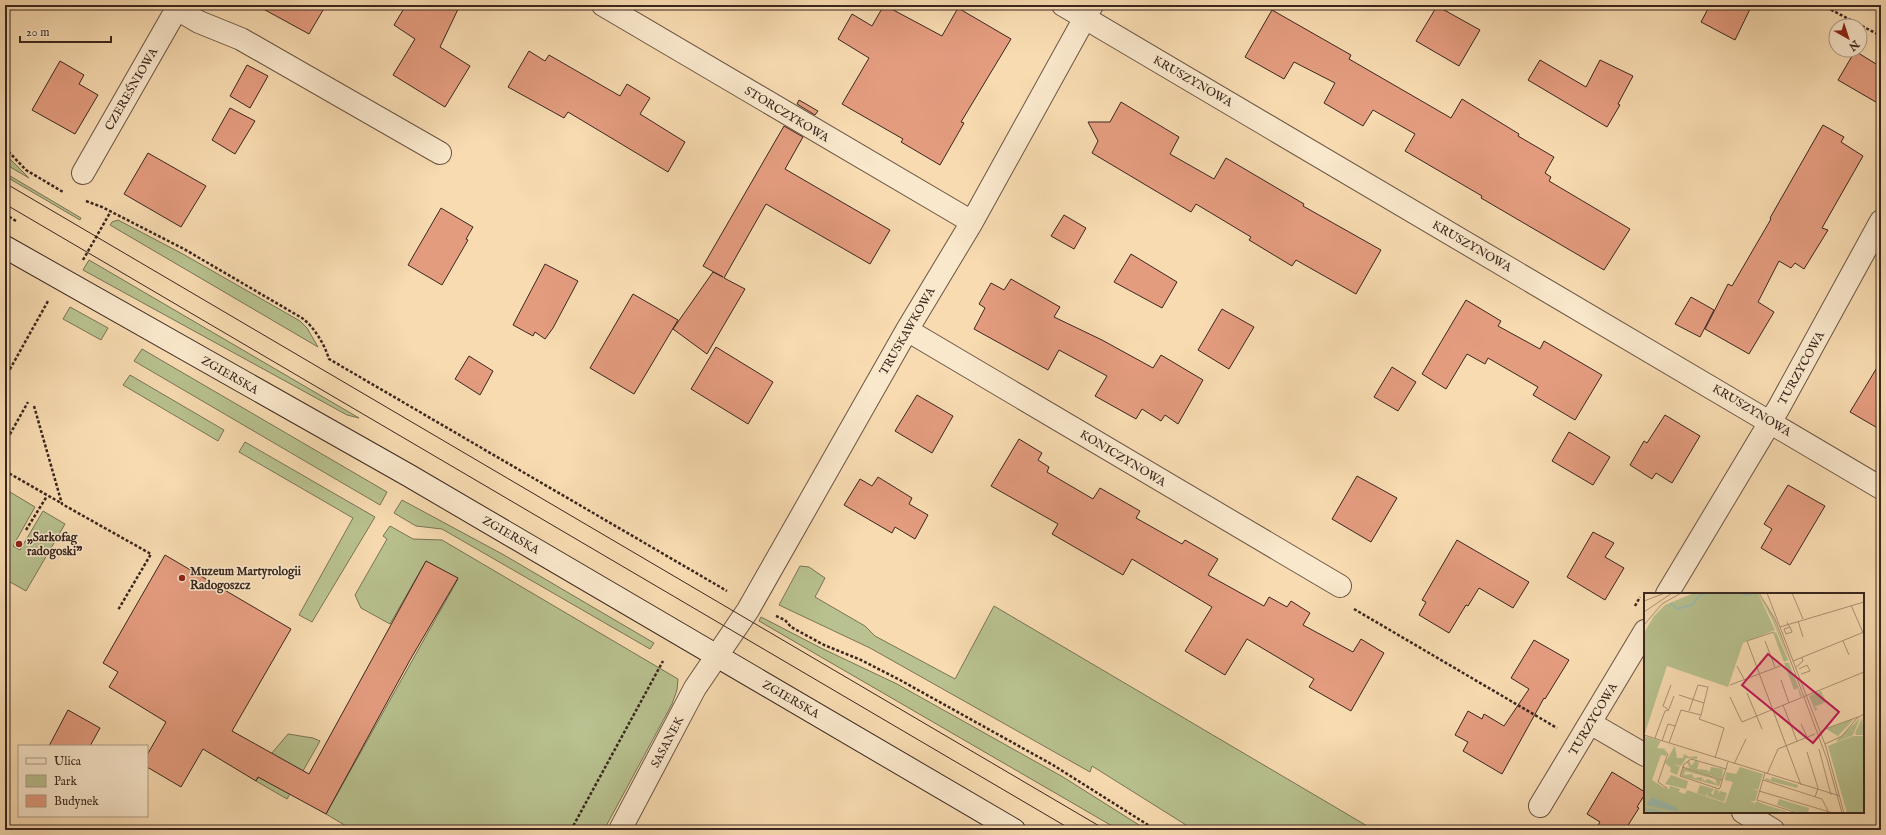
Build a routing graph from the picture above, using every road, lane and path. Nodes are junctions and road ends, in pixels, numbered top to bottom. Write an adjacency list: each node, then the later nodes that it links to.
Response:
1 (603, 5): 13 (street, STORCZYKOWA)
2 (1063, 5): 5 (street, KRUSZYNOWA)
3 (1822, 5): 6 (path)
4 (178, 7): 8 (street); 9 (street, CZEREŚNIOWA)
5 (1089, 12): 13 (street, TRUSKAWKOWA); 22 (street, KRUSZYNOWA)
6 (1881, 36)
7 (5, 148): 10 (path)
8 (440, 153)
9 (83, 173)
10 (66, 194)
11 (83, 200): 12 (path)
12 (111, 212): 16 (path); 31 (path)
13 (972, 222): 18 (street, TRUSKAWKOWA)
14 (1881, 222): 22 (street, TURZYCOWA)
15 (5, 247): 35 (street, ZGIERSKA)
16 (85, 258)
17 (48, 303): 19 (path)
18 (907, 330): 29 (street, KONICZYNOWA); 35 (street, TRUSKAWKOWA)
19 (5, 378)
20 (28, 402): 23 (path)
21 (34, 406): 27 (path)
22 (1771, 421): 25 (street, KRUSZYNOWA); 30 (street, TURZYCOWA)
23 (5, 443)
24 (5, 471): 26 (path)
25 (1881, 488)
26 (47, 496): 27 (path); 28 (path)
27 (62, 504): 32 (path)
28 (26, 530)
29 (1340, 586): 37 (path)
30 (1668, 593)
31 (733, 594)
32 (118, 610)
33 (785, 620): 44 (path)
34 (1644, 633): 37 (street, TURZYCOWA)
35 (717, 655): 42 (street, SASANEK); 43 (street, ZGIERSKA)
36 (663, 661): 41 (path)
37 (1585, 732): 38 (street); 39 (street, TURZYCOWA)
38 (1644, 755)
39 (1540, 806)
40 (1745, 813): 45 (street)
41 (572, 830)
42 (620, 830)
43 (1014, 830)
44 (1156, 830)
45 (1774, 830)

